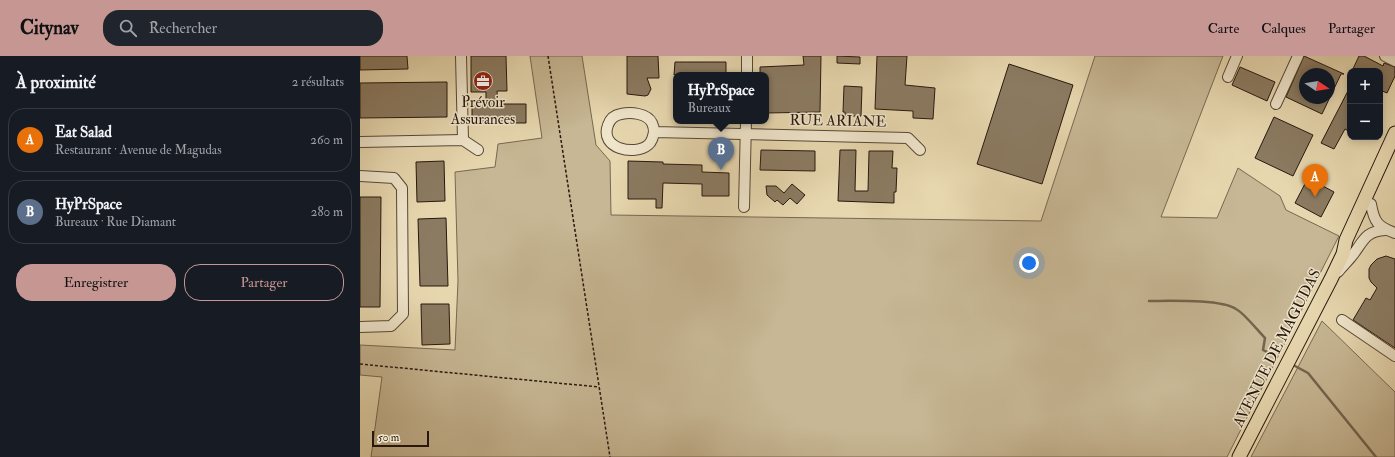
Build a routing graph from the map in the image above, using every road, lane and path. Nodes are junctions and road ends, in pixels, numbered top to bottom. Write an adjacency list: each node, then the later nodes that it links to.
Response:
1 (461, 56): 15 (street)
2 (548, 56): 31 (path)
3 (748, 56): 8 (street)
4 (1237, 56): 9 (street)
5 (1298, 56): 10 (street)
6 (1385, 56): 7 (street)
7 (1395, 61)
8 (747, 72)
9 (1228, 77)
10 (1276, 104)
11 (746, 124): 14 (street)
12 (654, 132): 12 (street); 14 (street, RUE ARIANE)
13 (1395, 133): 25 (main road, AVENUE DE MAGUDAS)
14 (746, 134): 18 (street, RUE ARIANE); 22 (street)
15 (463, 140): 16 (street); 17 (street)
16 (360, 142)
17 (478, 150)
18 (920, 150)
19 (1395, 155): 21 (main road, AVENUE DE MAGUDAS)
20 (360, 176): 28 (street)
21 (1371, 204): 23 (street); 25 (main road, AVENUE DE MAGUDAS)
22 (744, 207)
23 (1385, 230): 24 (street); 26 (street)
24 (1395, 233)
25 (1343, 254): 26 (main road, AVENUE DE MAGUDAS)
26 (1331, 279): 33 (main road, AVENUE DE MAGUDAS)
27 (1342, 320): 29 (street)
28 (360, 327)
29 (1395, 356)
30 (360, 364): 31 (path)
31 (599, 387): 32 (path)
32 (610, 457)
33 (1239, 457)

